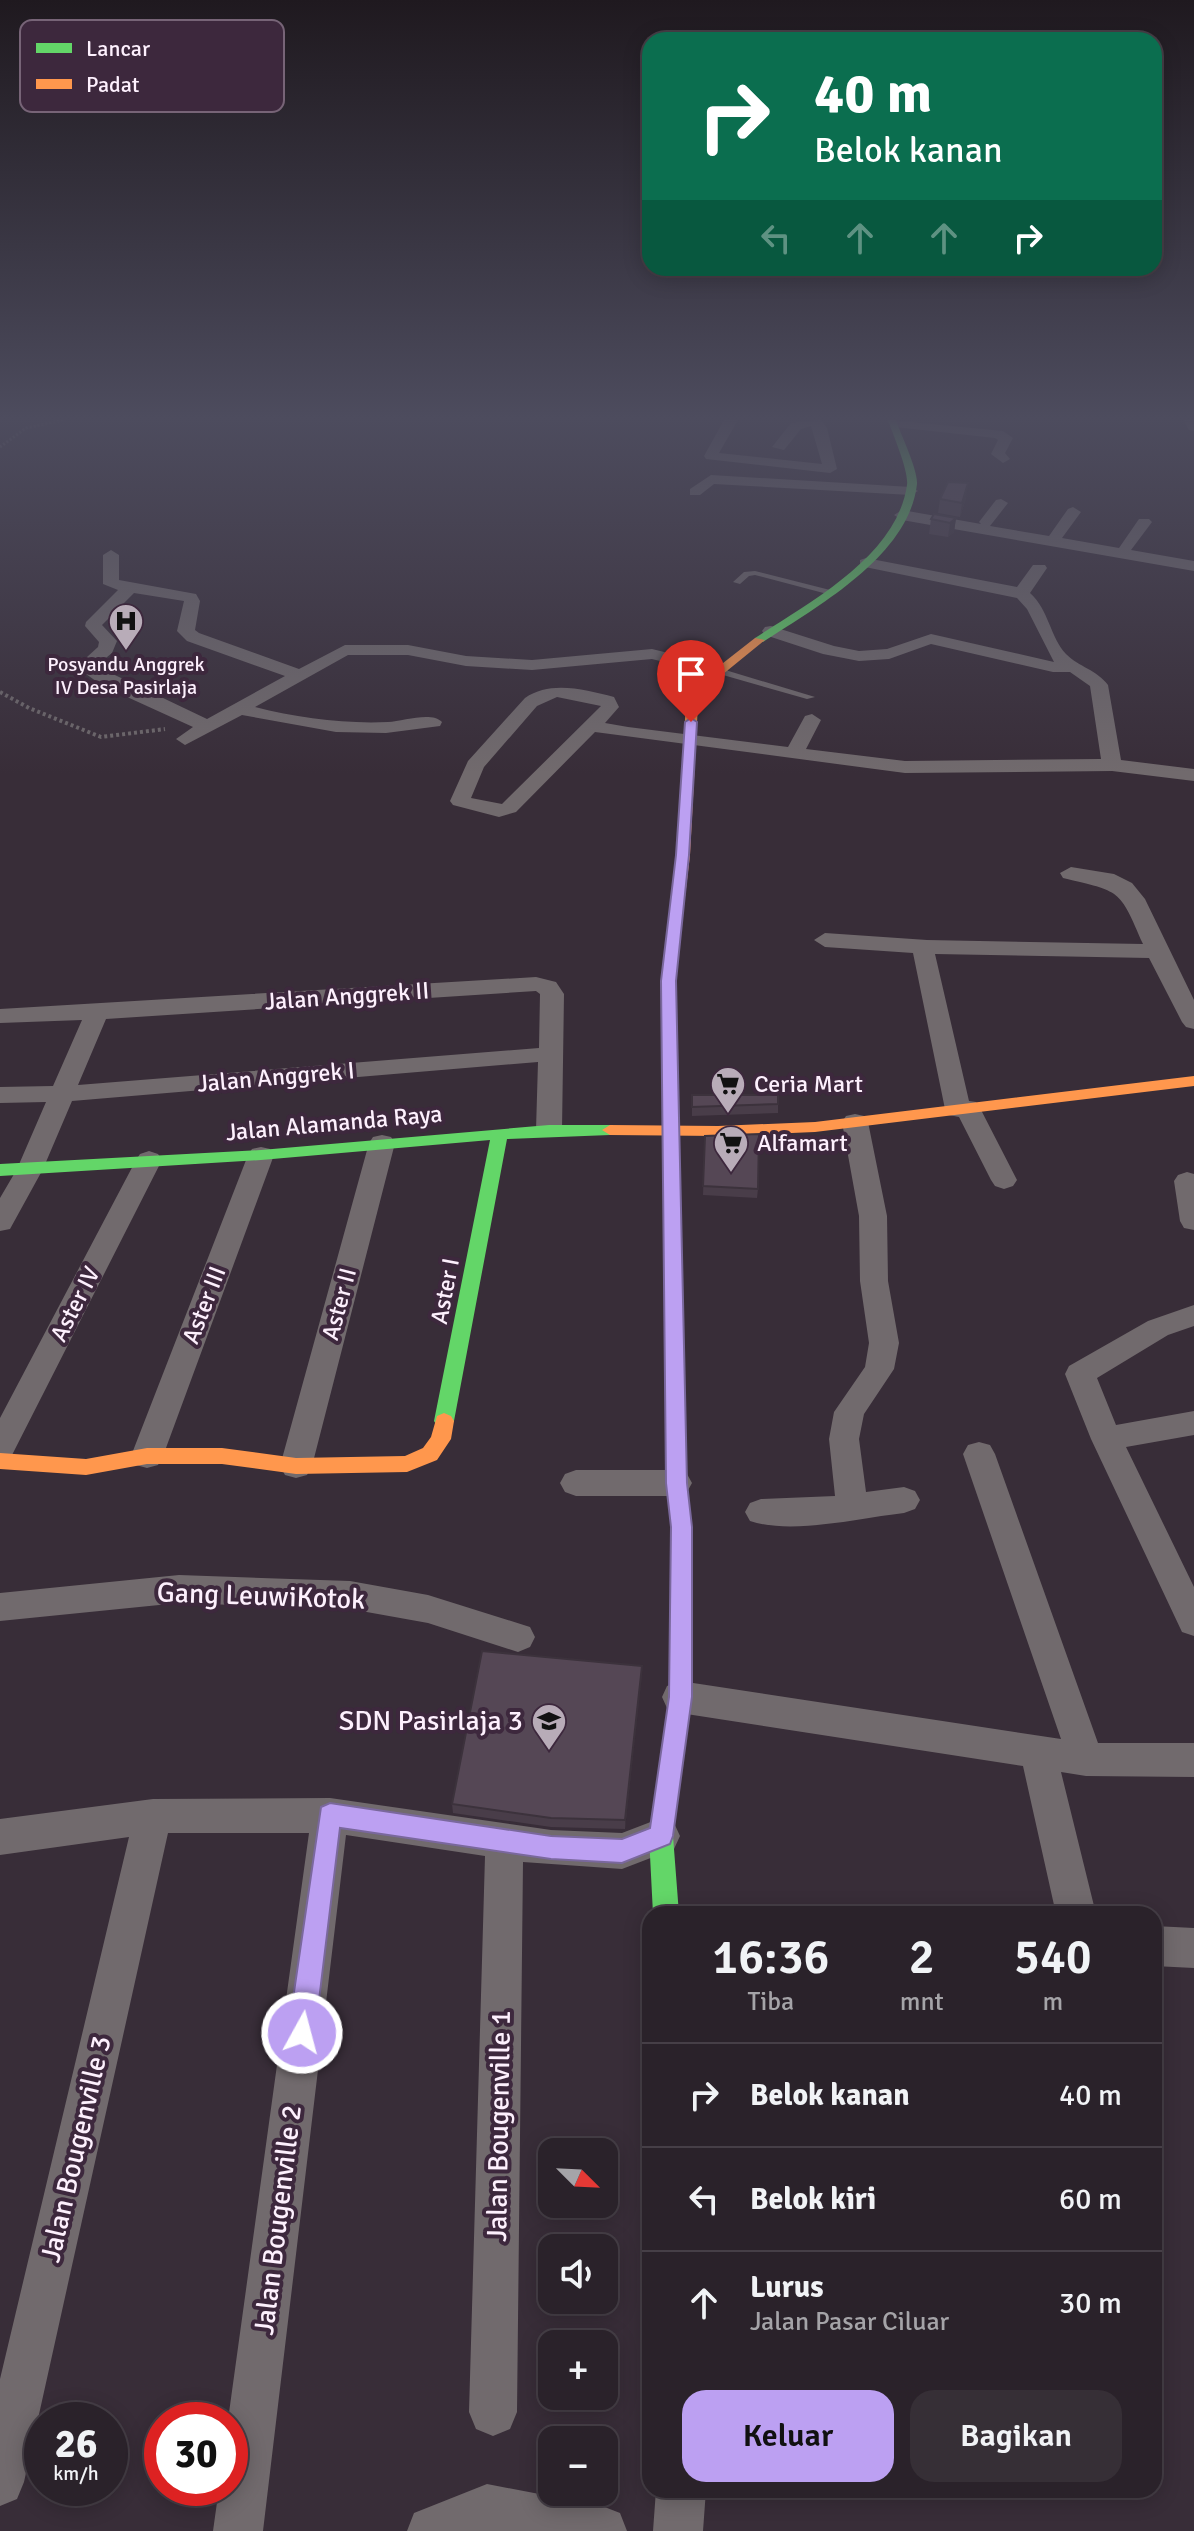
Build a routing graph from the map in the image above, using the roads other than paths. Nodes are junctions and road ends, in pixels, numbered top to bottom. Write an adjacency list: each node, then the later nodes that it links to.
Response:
1 (888, 538): 8 (street)
2 (1051, 538): 9 (street)
3 (1074, 538): 5 (street)
4 (1132, 538): 5 (street)
5 (1126, 547): 7 (street)
6 (111, 555): 12 (street)
7 (1194, 559)
8 (866, 563): 13 (street); 14 (street)
9 (1194, 566)
10 (1039, 568): 14 (street)
11 (737, 582): 13 (lane)
12 (128, 589): 18 (street); 23 (street)
13 (831, 593): 15 (street)
14 (1021, 594): 16 (street)
15 (771, 631): 16 (street); 17 (street)
16 (1075, 667): 28 (street)
17 (719, 671): 18 (street); 19 (lane); 26 (street)
18 (300, 675): 20 (street)
19 (810, 697)
20 (240, 709): 22 (street); 23 (street)
21 (812, 720): 27 (street)
22 (433, 722)
23 (201, 724): 25 (street)
24 (592, 726): 24 (street); 26 (street)
25 (185, 739)
26 (690, 739): 27 (street); 43 (street)
27 (794, 753): 28 (street)
28 (1112, 765): 29 (street)
29 (1194, 775)
30 (1071, 873): 33 (street)
31 (825, 940): 32 (street)
32 (927, 947): 33 (street); 41 (street)
33 (1157, 951): 36 (street)
34 (97, 1012): 35 (street, Jalan Anggrek II); 37 (street, Jalan Anggrek II); 39 (street)
35 (0, 1016)
36 (1194, 1022)
37 (552, 1054): 39 (street, Jalan Anggrek I); 44 (street, Jalan Anggrek II)
38 (1194, 1081): 41 (street, Jalan Alamanda Raya)
39 (64, 1094): 40 (street, Jalan Anggrek I); 49 (street)
40 (0, 1095)
41 (962, 1109): 42 (street, Jalan Alamanda Raya); 51 (street)
42 (855, 1122): 43 (street, Jalan Alamanda Raya); 66 (street)
43 (672, 1129): 44 (street, Jalan Alamanda Raya); 64 (street)
44 (549, 1130): 45 (street, Jalan Alamanda Raya)
45 (500, 1133): 46 (street, Jalan Alamanda Raya); 62 (street, Aster I)
46 (382, 1143): 47 (street, Jalan Alamanda Raya); 62 (street, Aster II)
47 (261, 1155): 48 (street, Jalan Alamanda Raya); 60 (street, Aster III)
48 (149, 1160): 49 (street, Jalan Alamanda Raya); 58 (street, Aster IV)
49 (30, 1169): 50 (street, Jalan Alamanda Raya); 54 (street)
50 (0, 1170)
51 (1004, 1180)
52 (1187, 1181): 53 (street)
53 (1194, 1221)
54 (0, 1222)
55 (1194, 1315): 57 (street)
56 (1194, 1423): 57 (street)
57 (1106, 1439): 69 (street)
58 (0, 1448)
59 (979, 1454): 73 (street)
60 (147, 1456): 61 (street); 62 (street)
61 (0, 1461)
62 (296, 1466)
63 (576, 1483): 64 (street)
64 (676, 1483): 71 (street)
65 (904, 1500): 66 (street)
66 (852, 1507): 67 (street)
67 (761, 1512)
68 (0, 1607): 70 (street, Gang LeuwiKotok)
69 (1194, 1622)
70 (518, 1637)
71 (680, 1697): 72 (street); 77 (street)
72 (1038, 1752): 73 (street); 81 (street)
73 (1086, 1759): 74 (street)
74 (1194, 1760)
75 (330, 1815): 76 (street); 79 (street); 87 (street, Jalan Bougenville 2)
76 (153, 1816): 78 (street); 85 (street, Jalan Bougenville 3)
77 (661, 1836): 79 (street); 80 (street)
78 (0, 1837)
79 (504, 1840): 84 (street, Jalan Bougenville 1)
80 (665, 1906)
81 (1074, 1906)
82 (1162, 1946): 83 (street)
83 (1194, 1948)
84 (493, 2412)
85 (0, 2482)
86 (680, 2498): 90 (street)
87 (238, 2531)
88 (432, 2531): 89 (street)
89 (602, 2531)
90 (678, 2531)

